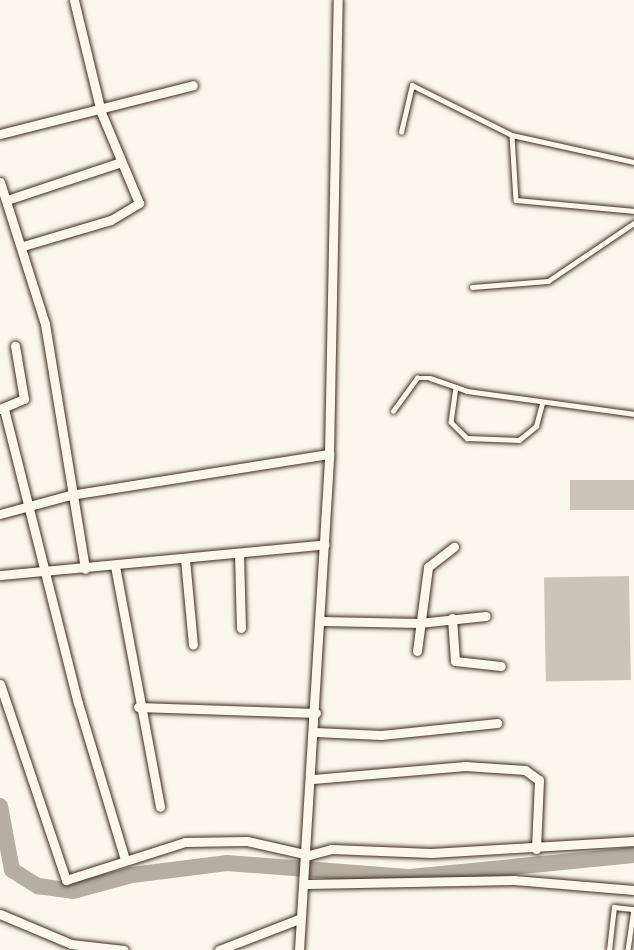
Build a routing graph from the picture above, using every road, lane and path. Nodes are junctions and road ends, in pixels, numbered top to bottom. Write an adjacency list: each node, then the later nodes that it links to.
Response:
1 (74, 0): 4 (street)
2 (338, 0): 22 (street)
3 (193, 85): 4 (street)
4 (101, 112): 6 (street); 8 (street)
5 (401, 132): 7 (lane)
6 (0, 134)
7 (512, 135): 9 (lane); 12 (lane)
8 (121, 162): 11 (street); 14 (street)
9 (634, 162)
10 (0, 182): 11 (street)
11 (6, 200): 14 (street)
12 (634, 211)
13 (634, 223): 15 (lane)
14 (23, 246): 23 (street)
15 (472, 287)
16 (15, 346): 19 (street)
17 (456, 387): 18 (lane); 18 (lane); 20 (lane)
18 (542, 403): 21 (lane)
19 (2, 409): 24 (street)
20 (393, 411)
21 (634, 414)
22 (329, 454): 23 (street); 26 (street)
23 (71, 495): 24 (street); 31 (street)
24 (29, 506): 25 (street); 32 (street)
25 (0, 514)
26 (325, 544): 28 (street); 36 (street)
27 (454, 547): 37 (street)
28 (239, 553): 29 (street); 38 (street)
29 (185, 558): 30 (street); 39 (street)
30 (115, 566): 31 (street); 43 (street)
31 (85, 569): 32 (street)
32 (49, 572): 33 (street); 51 (street)
33 (0, 575)
34 (486, 616): 35 (street)
35 (452, 618): 37 (street); 41 (street)
36 (321, 621): 37 (street); 44 (street)
37 (419, 623): 40 (street)
38 (241, 628)
39 (194, 645)
40 (416, 651)
41 (501, 666)
42 (0, 684): 51 (street)
43 (138, 707): 44 (street); 48 (street)
44 (316, 713): 46 (street)
45 (497, 723): 46 (street)
46 (315, 732): 47 (street)
47 (313, 779): 50 (street); 52 (street)
48 (160, 807)
49 (634, 841): 50 (street)
50 (536, 849): 52 (street)
51 (125, 860): 52 (street)
52 (309, 860): 53 (street)
53 (308, 882): 54 (street); 56 (street)
54 (634, 890)
55 (0, 914): 57 (street)
56 (299, 919): 58 (street); 59 (street)
57 (124, 950)
58 (219, 950)
59 (299, 950)
60 (609, 950): 61 (lane)
61 (628, 950)

